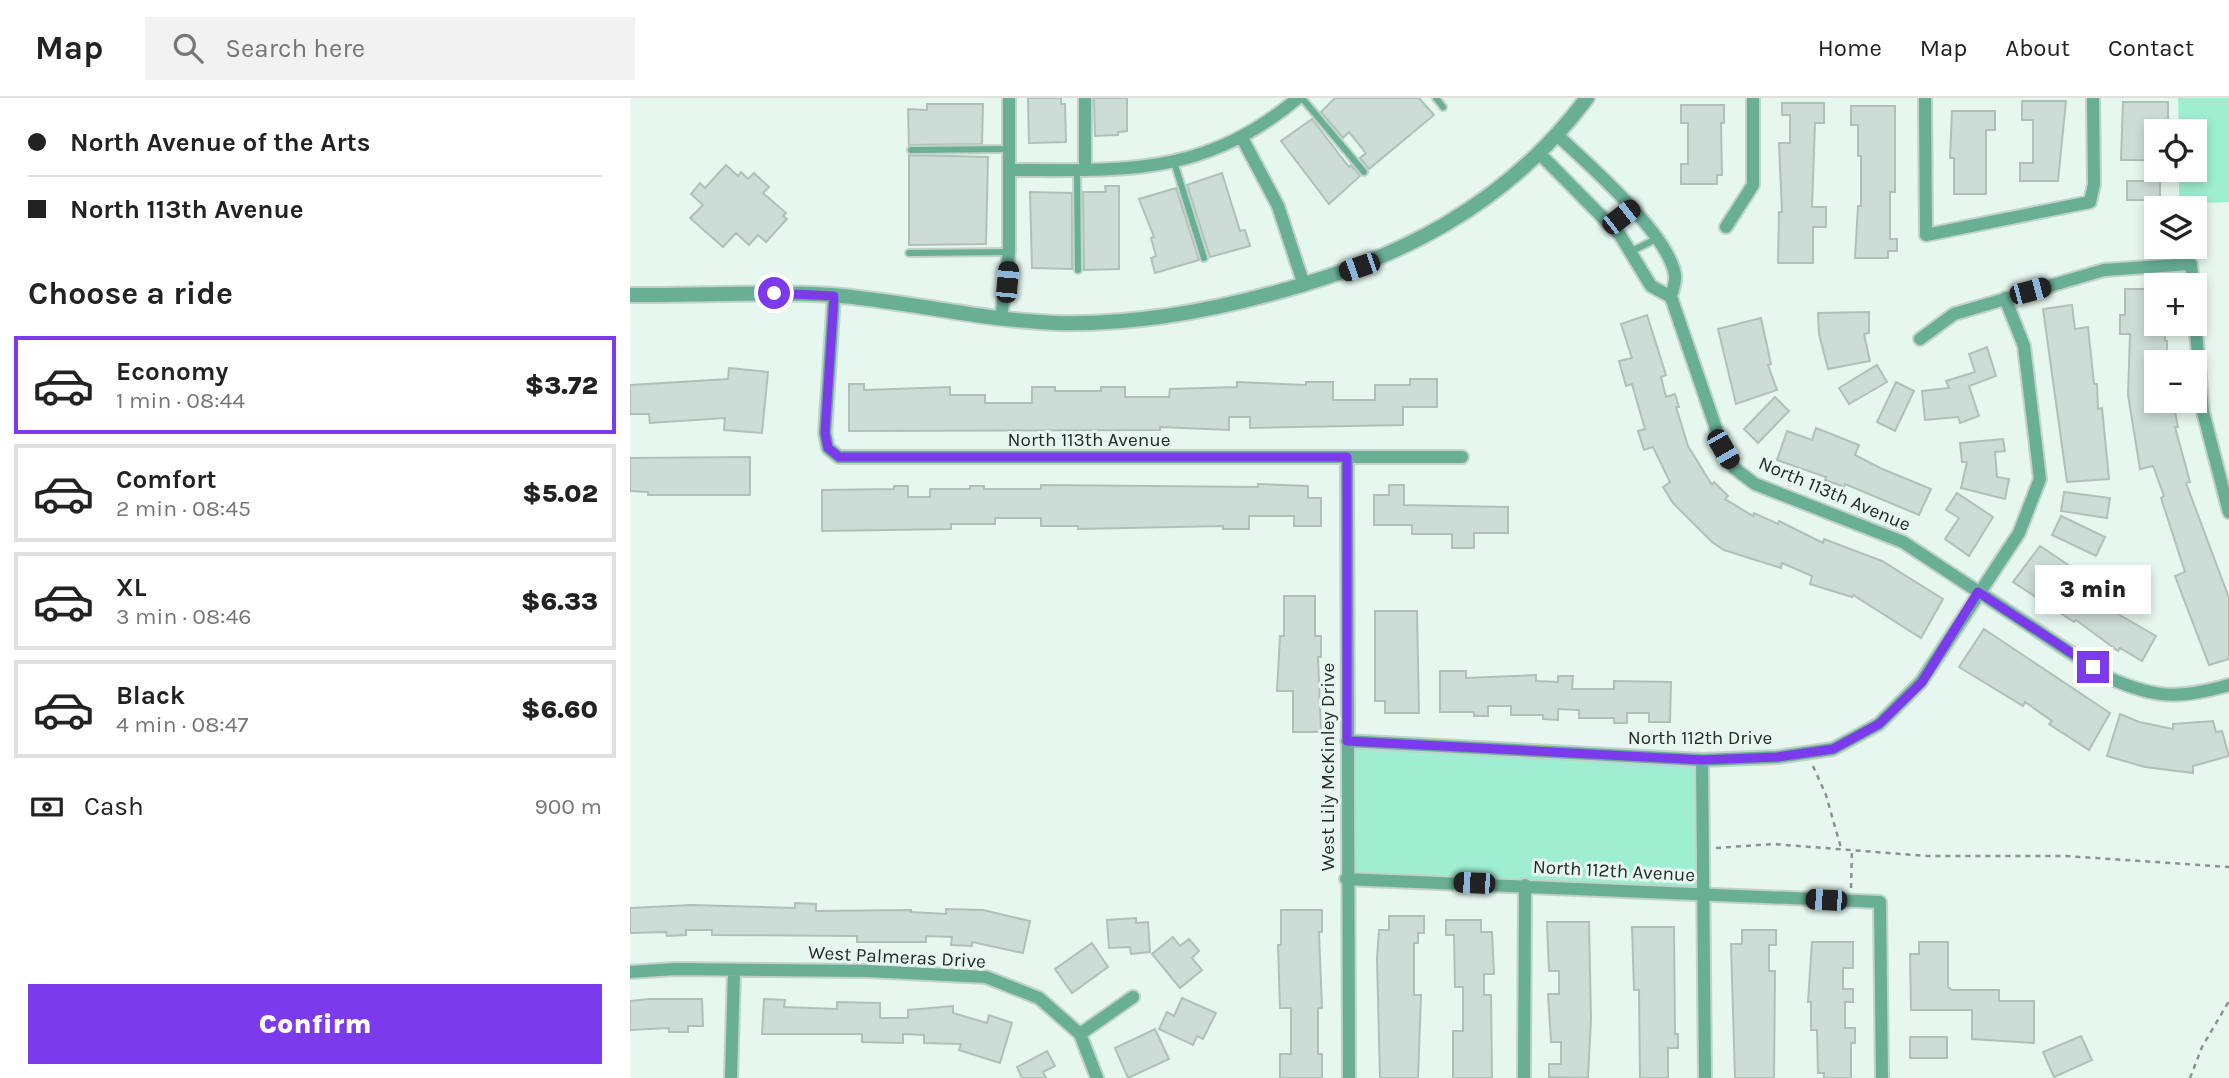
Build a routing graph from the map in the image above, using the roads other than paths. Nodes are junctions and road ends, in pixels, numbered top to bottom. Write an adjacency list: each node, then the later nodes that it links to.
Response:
1 (1009, 98): 12 (street)
2 (1085, 98): 17 (street)
3 (1300, 98): 11 (street); 18 (lane)
4 (1436, 98): 9 (lane)
5 (1587, 98): 10 (street)
6 (1753, 98): 21 (street)
7 (1925, 98): 8 (street)
8 (2093, 98)
9 (1443, 107)
10 (1557, 135): 14 (street); 19 (street, North 113th Avenue)
11 (1242, 138): 15 (street); 29 (street)
12 (1009, 149): 13 (lane); 16 (street)
13 (911, 150)
14 (1539, 153): 20 (street); 29 (street)
15 (1174, 162): 17 (street); 26 (lane)
16 (1009, 170): 17 (street); 24 (street)
17 (1081, 170): 27 (lane)
18 (1364, 172)
19 (1632, 208): 20 (lane); 22 (street, North 113th Avenue)
20 (1610, 226): 23 (street)
21 (1726, 227)
22 (1656, 239): 23 (lane); 32 (street, North 113th Avenue)
23 (1632, 251): 32 (street)
24 (1009, 252): 25 (lane); 34 (street)
25 (909, 253)
26 (1204, 258)
27 (1078, 270)
28 (2192, 273): 33 (street)
29 (1304, 285): 34 (street)
30 (630, 295): 31 (street)
31 (834, 296): 34 (street); 37 (street, North 113th Avenue)
32 (1671, 297): 40 (street, North 113th Avenue)
33 (2005, 298): 36 (street); 40 (street, North 112th Drive)
34 (1001, 318)
35 (2196, 336): 39 (street)
36 (1920, 339)
37 (1347, 457): 38 (street, North 113th Avenue); 42 (street, West Lily McKinley Drive)
38 (1462, 457)
39 (2229, 512)
40 (1978, 592): 41 (street, North 113th Avenue); 43 (street, North 112th Drive)
41 (2229, 685)
42 (1347, 741): 43 (street, North 112th Drive); 44 (street, West Lily McKinley Drive)
43 (1702, 760): 46 (street)
44 (1346, 879): 45 (street, North 112th Avenue); 53 (street, West Lily McKinley Drive)
45 (1525, 885): 46 (street, North 112th Avenue); 54 (street)
46 (1704, 895): 55 (street); 56 (street, North 112th Avenue)
47 (734, 970): 48 (street, West Palmeras Drive); 50 (street, West Palmeras Drive); 51 (street)
48 (630, 972)
49 (1133, 997): 50 (street)
50 (1080, 1034): 52 (street)
51 (731, 1078)
52 (1097, 1078)
53 (1349, 1078)
54 (1524, 1078)
55 (1704, 1078)
56 (1882, 1078)

